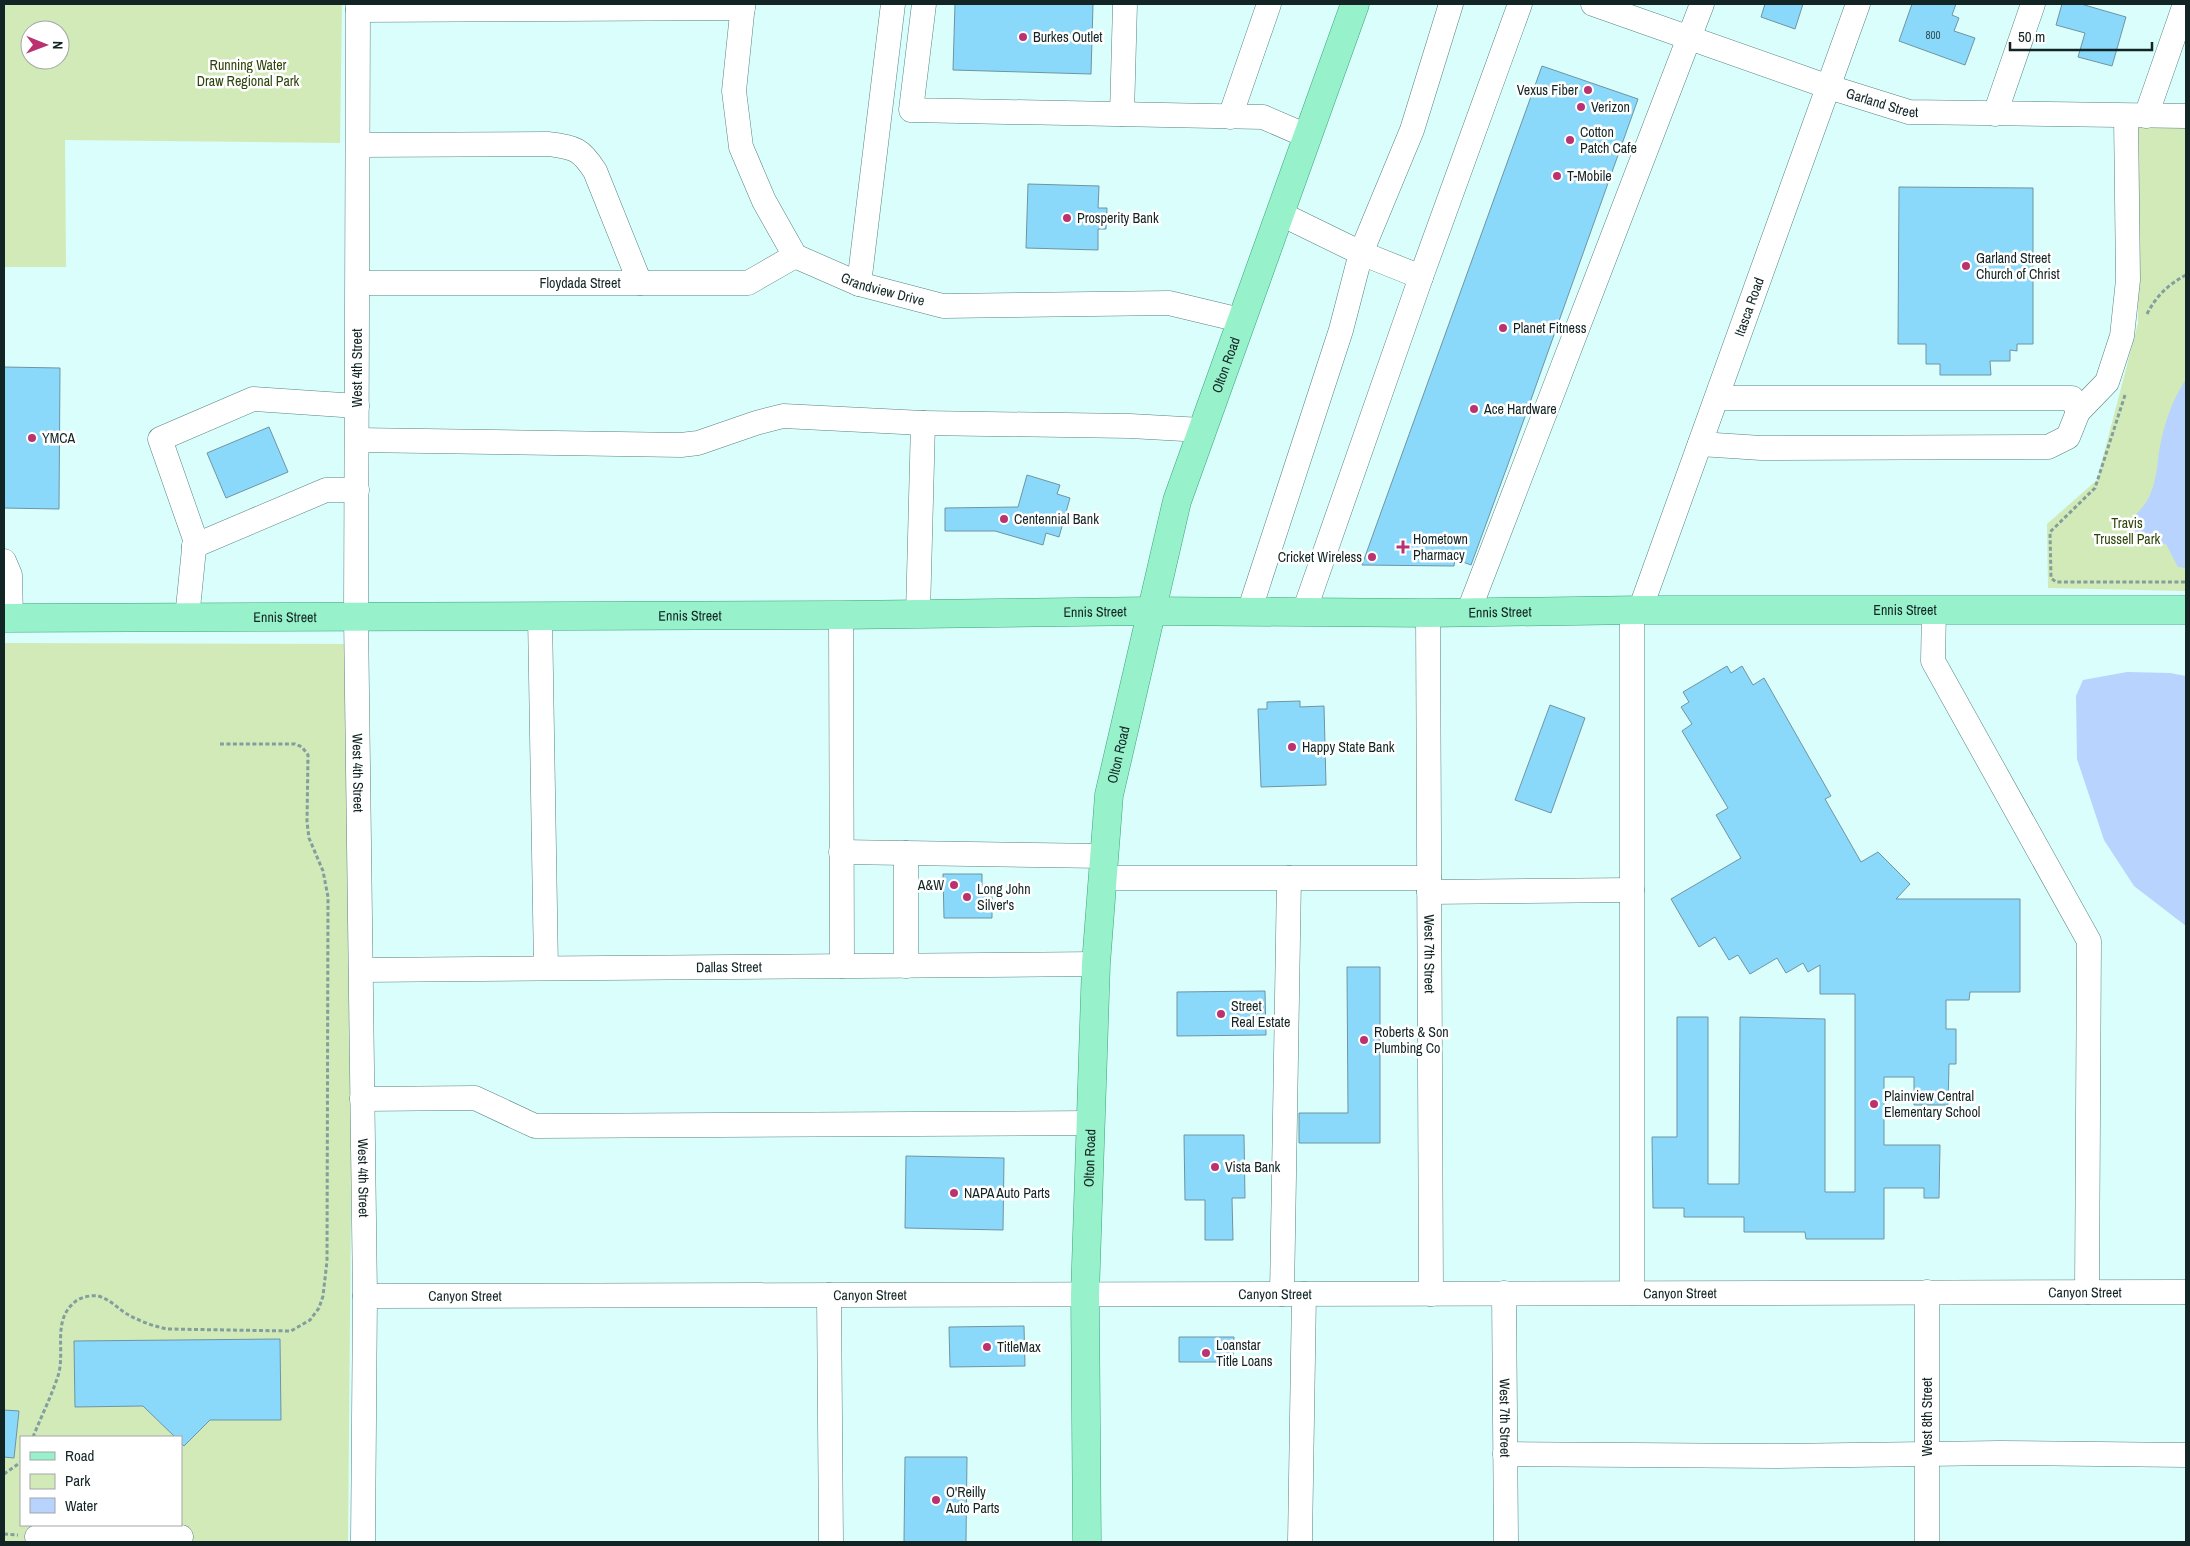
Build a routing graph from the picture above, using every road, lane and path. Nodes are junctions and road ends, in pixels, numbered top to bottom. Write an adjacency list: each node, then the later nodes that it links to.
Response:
1 (893, 4): 32 (street)
2 (924, 4): 18 (street)
3 (1125, 4): 18 (street)
4 (1269, 4): 22 (street)
5 (1355, 4): 23 (main road, Olton Road)
6 (1451, 4): 26 (street)
7 (1520, 4): 29 (street)
8 (1593, 4): 16 (street, Garland Street)
9 (1702, 4): 16 (street)
10 (1858, 4): 17 (street, Itasca Road)
11 (2033, 4): 19 (street)
12 (2185, 4): 20 (street)
13 (606, 6): 14 (street); 15 (street)
14 (743, 6): 27 (street)
15 (358, 7): 24 (street, West 4th Street)
16 (1689, 38): 17 (street, Garland Street); 54 (street)
17 (1829, 87): 19 (street, Garland Street); 36 (street, Itasca Road)
18 (1122, 114): 22 (street)
19 (1995, 114): 20 (street, Garland Street)
20 (2136, 116): 21 (street, Garland Street); 38 (street)
21 (2186, 116)
22 (1230, 117): 23 (street)
23 (1307, 136): 25 (main road, Olton Road)
24 (358, 145): 30 (street, West 4th Street); 31 (street)
25 (1279, 213): 26 (street); 33 (main road, Olton Road)
26 (1360, 253): 29 (street); 51 (street)
27 (795, 256): 31 (street, Floydada Street); 32 (street, Grandview Drive)
28 (2186, 275): 34 (path)
29 (1421, 277): 52 (street)
30 (358, 283): 31 (street, Floydada Street); 37 (street, West 4th Street)
31 (640, 283)
32 (859, 284): 33 (street, Grandview Drive)
33 (1240, 320): 40 (main road, Olton Road)
34 (2144, 321)
35 (2128, 386): 46 (path)
36 (1717, 398): 38 (street); 42 (street, Itasca Road)
37 (357, 406): 41 (street, West 4th Street); 44 (street)
38 (2078, 412): 42 (street)
39 (923, 423): 40 (street); 41 (street); 55 (street)
40 (1202, 430): 49 (main road, Olton Road)
41 (357, 440): 43 (street, West 4th Street)
42 (1700, 444): 50 (street, Itasca Road)
43 (357, 490): 44 (street); 58 (street, West 4th Street)
44 (194, 546): 60 (street)
45 (4, 561): 59 (street)
46 (2186, 582)
47 (1934, 610): 48 (main road, Ennis Street); 50 (main road, Ennis Street); 77 (street)
48 (2186, 610)
49 (1150, 611): 51 (main road, Ennis Street); 55 (main road, Ennis Street); 64 (main road, Olton Road)
50 (1636, 611): 54 (main road, Ennis Street); 67 (street, Itasca Road)
51 (1249, 612): 52 (main road, Ennis Street)
52 (1304, 612): 53 (main road, Ennis Street)
53 (1428, 613): 54 (main road, Ennis Street); 66 (street, West 7th Street)
54 (1468, 613)
55 (918, 614): 56 (main road, Ennis Street)
56 (841, 615): 57 (main road, Ennis Street); 62 (street)
57 (540, 616): 58 (main road, Ennis Street); 71 (street)
58 (356, 617): 60 (main road, Ennis Street); 72 (street, West 4th Street)
59 (7, 618): 60 (main road, Ennis Street)
60 (187, 618)
61 (220, 744): 85 (path)
62 (841, 852): 63 (street); 69 (street)
63 (906, 853): 64 (street); 70 (street)
64 (1104, 867): 65 (street); 68 (main road, Olton Road)
65 (1289, 878): 66 (street); 81 (street)
66 (1429, 885): 67 (street); 82 (street, West 7th Street)
67 (1632, 890): 75 (street, Itasca Road)
68 (1096, 964): 70 (street, Dallas Street); 74 (main road, Olton Road)
69 (842, 966): 70 (street, Dallas Street); 71 (street, Dallas Street)
70 (906, 966)
71 (546, 968): 72 (street, Dallas Street)
72 (360, 970): 73 (street, West 4th Street)
73 (362, 1099): 74 (street); 84 (street, West 4th Street)
74 (1091, 1123): 80 (main road, Olton Road)
75 (1632, 1292): 76 (street, Canyon Street); 79 (street, Canyon Street)
76 (1927, 1292): 77 (street, Canyon Street); 87 (street, West 8th Street)
77 (2087, 1292): 78 (street, Canyon Street)
78 (2186, 1292)
79 (1504, 1293): 82 (street, Canyon Street); 86 (street, West 7th Street)
80 (1085, 1294): 81 (street, Canyon Street); 83 (street, Canyon Street); 95 (main road, Olton Road)
81 (1293, 1294): 82 (street, Canyon Street); 96 (street)
82 (1431, 1294)
83 (830, 1295): 84 (street, Canyon Street); 94 (street)
84 (365, 1296): 93 (street, West 4th Street)
85 (33, 1436)
86 (1505, 1454): 87 (street); 97 (street, West 7th Street)
87 (1927, 1454): 88 (street); 98 (street, West 8th Street)
88 (2186, 1455)
89 (20, 1463): 90 (path)
90 (4, 1474)
91 (37, 1537): 92 (street)
92 (181, 1537)
93 (363, 1542)
94 (832, 1542)
95 (1087, 1542)
96 (1300, 1542)
97 (1506, 1542)
98 (1927, 1542)

